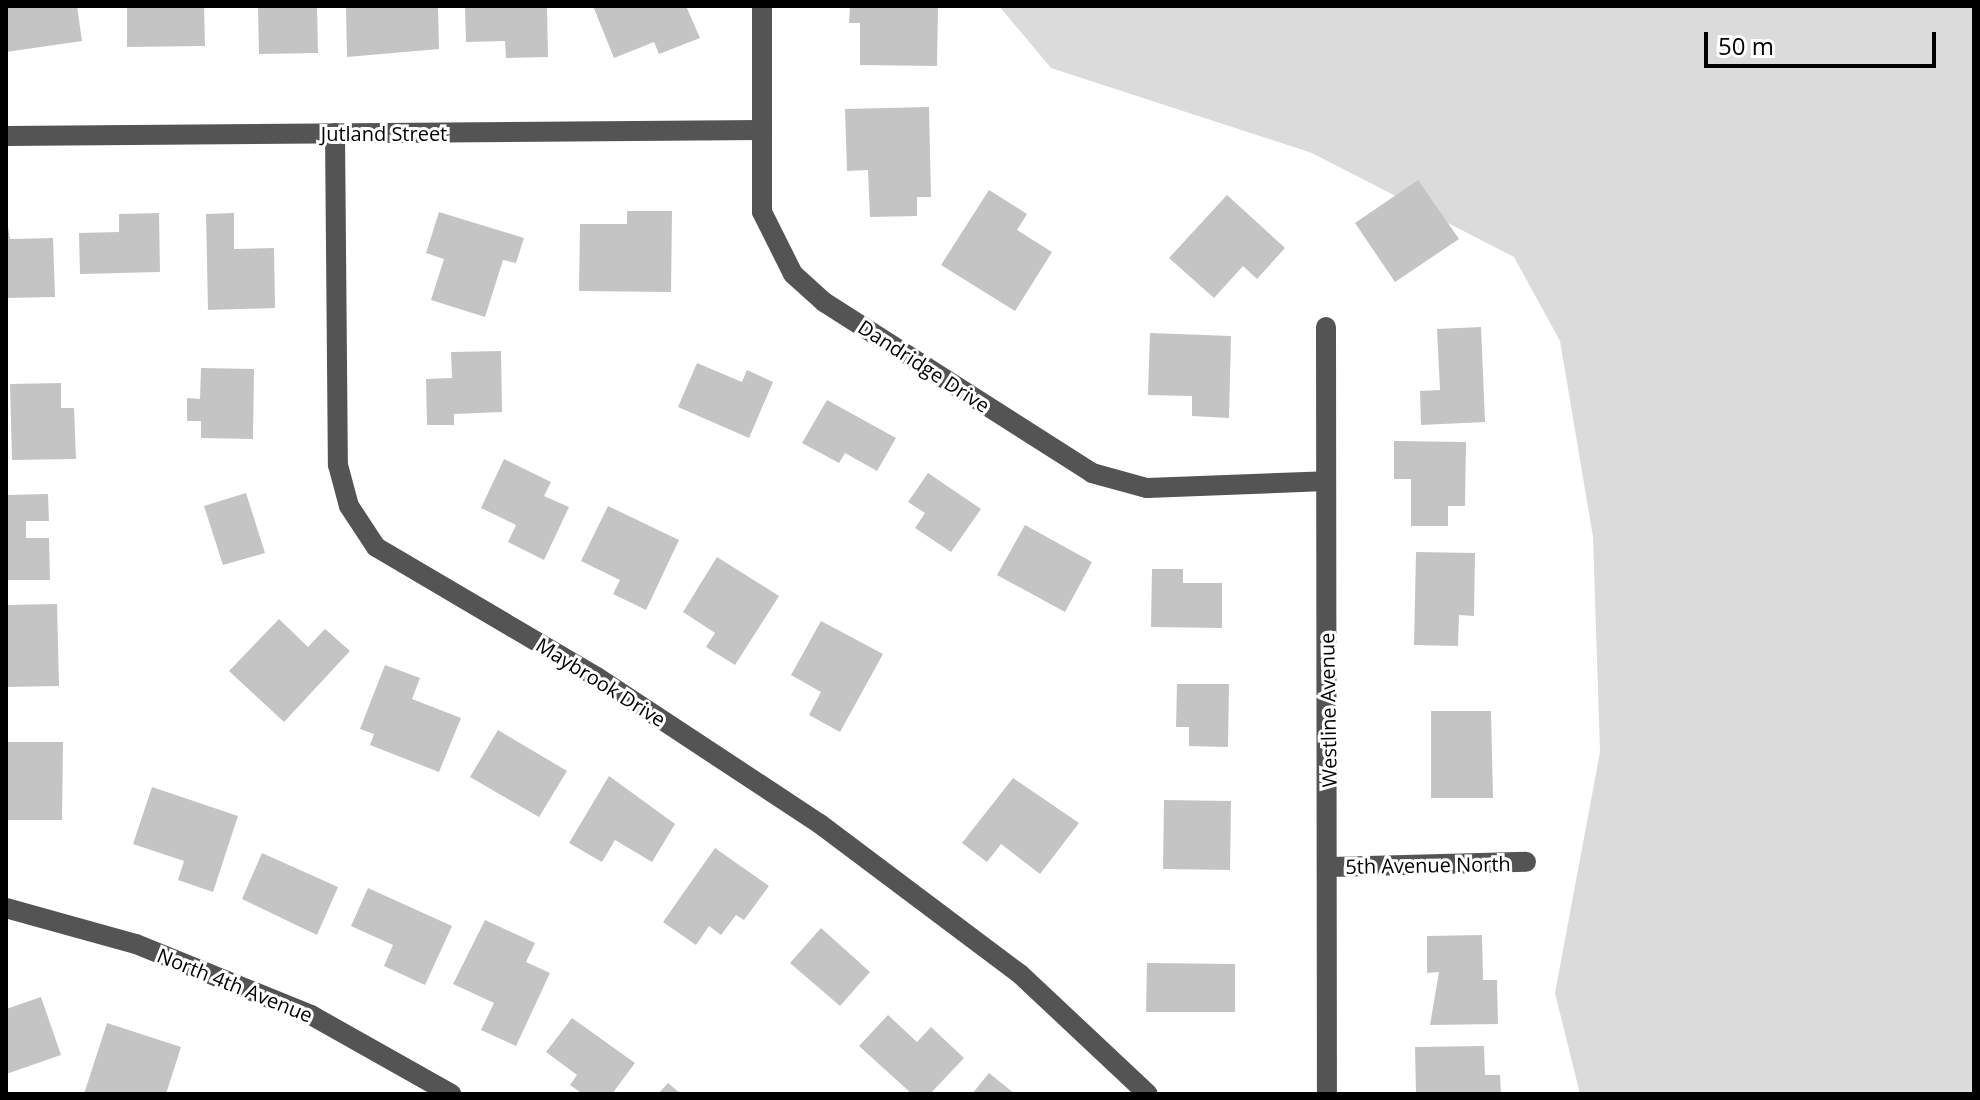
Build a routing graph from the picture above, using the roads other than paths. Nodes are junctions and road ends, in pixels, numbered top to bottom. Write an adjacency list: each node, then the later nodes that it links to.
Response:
1 (762, 6): 2 (street, Dandridge Drive)
2 (762, 130): 3 (street, Jutland Street); 6 (street, Dandridge Drive)
3 (335, 133): 4 (street, Jutland Street); 11 (street, Maybrook Drive)
4 (6, 136)
5 (1326, 327): 6 (street, Westline Avenue)
6 (1326, 481): 8 (street, Westline Avenue)
7 (1526, 862): 8 (street, 5th Avenue North)
8 (1330, 867): 12 (street, Westline Avenue)
9 (6, 908): 10 (street, North 4th Avenue)
10 (451, 1094)
11 (1148, 1094)
12 (1327, 1094)

